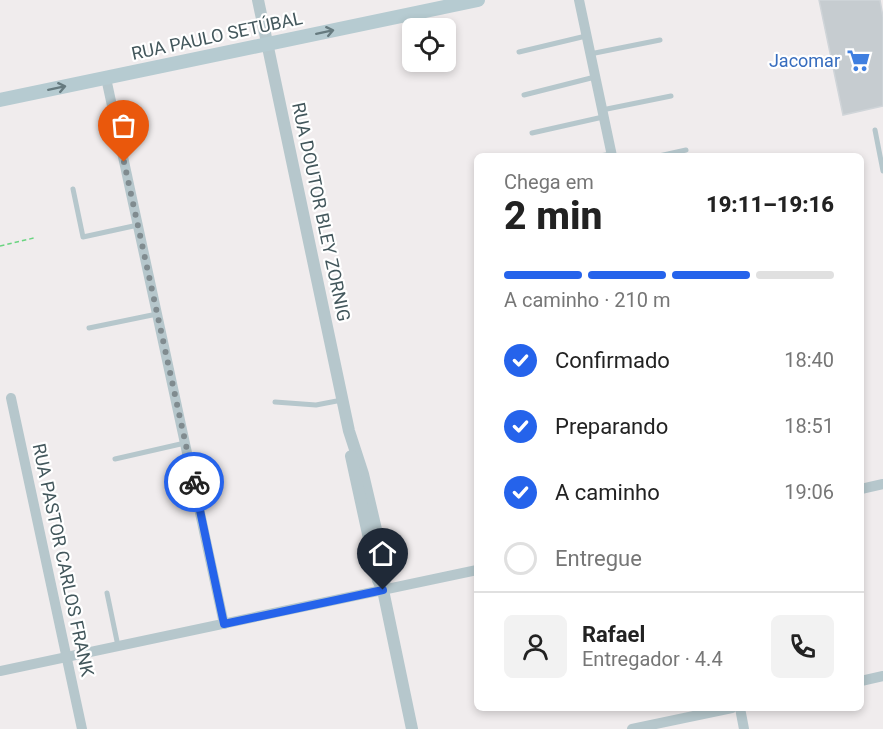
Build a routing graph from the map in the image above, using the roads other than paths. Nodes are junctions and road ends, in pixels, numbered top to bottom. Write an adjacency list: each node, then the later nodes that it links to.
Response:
1 (258, 0): 7 (street, RUA DOUTOR BLEY ZORNIG)
2 (478, 0): 4 (main road, RUA PAULO SETÚBAL)
3 (579, 0): 5 (street)
4 (420, 6): 7 (main road, RUA PAULO SETÚBAL, one-way to 4)
5 (586, 36): 8 (lane); 9 (street)
6 (660, 40): 9 (lane)
7 (268, 44): 11 (main road, RUA PAULO SETÚBAL); 27 (street, RUA DOUTOR BLEY ZORNIG)
8 (519, 52)
9 (590, 54): 10 (street)
10 (595, 77): 12 (lane); 15 (street)
11 (106, 78): 14 (main road, RUA PAULO SETÚBAL, one-way to 11); 23 (street)
12 (524, 95)
13 (670, 96): 15 (lane)
14 (0, 100)
15 (603, 113): 17 (lane); 19 (street)
16 (874, 130): 21 (lane)
17 (532, 133)
18 (686, 150): 20 (lane)
19 (608, 153)
20 (672, 153)
21 (883, 171)
22 (73, 189): 23 (lane)
23 (138, 225): 24 (street)
24 (157, 314): 25 (lane); 29 (street)
25 (89, 328)
26 (11, 398): 38 (street, RUA PASTOR CARLOS FRANK)
27 (343, 400): 28 (lane); 34 (street, RUA DOUTOR BLEY ZORNIG)
28 (275, 402)
29 (185, 444): 30 (lane); 36 (street)
30 (114, 459)
31 (883, 484): 32 (street)
32 (864, 488)
33 (474, 571): 34 (street)
34 (383, 590): 36 (street); 45 (street, RUA DOUTOR BLEY ZORNIG)
35 (107, 593): 37 (lane)
36 (224, 624): 37 (street)
37 (118, 646): 38 (street)
38 (67, 657): 39 (street); 44 (street, RUA PASTOR CARLOS FRANK)
39 (0, 671)
40 (883, 676): 41 (street)
41 (864, 680)
42 (718, 711): 46 (street)
43 (741, 711): 47 (street)
44 (82, 729)
45 (412, 729)
46 (632, 729)
47 (744, 729)

